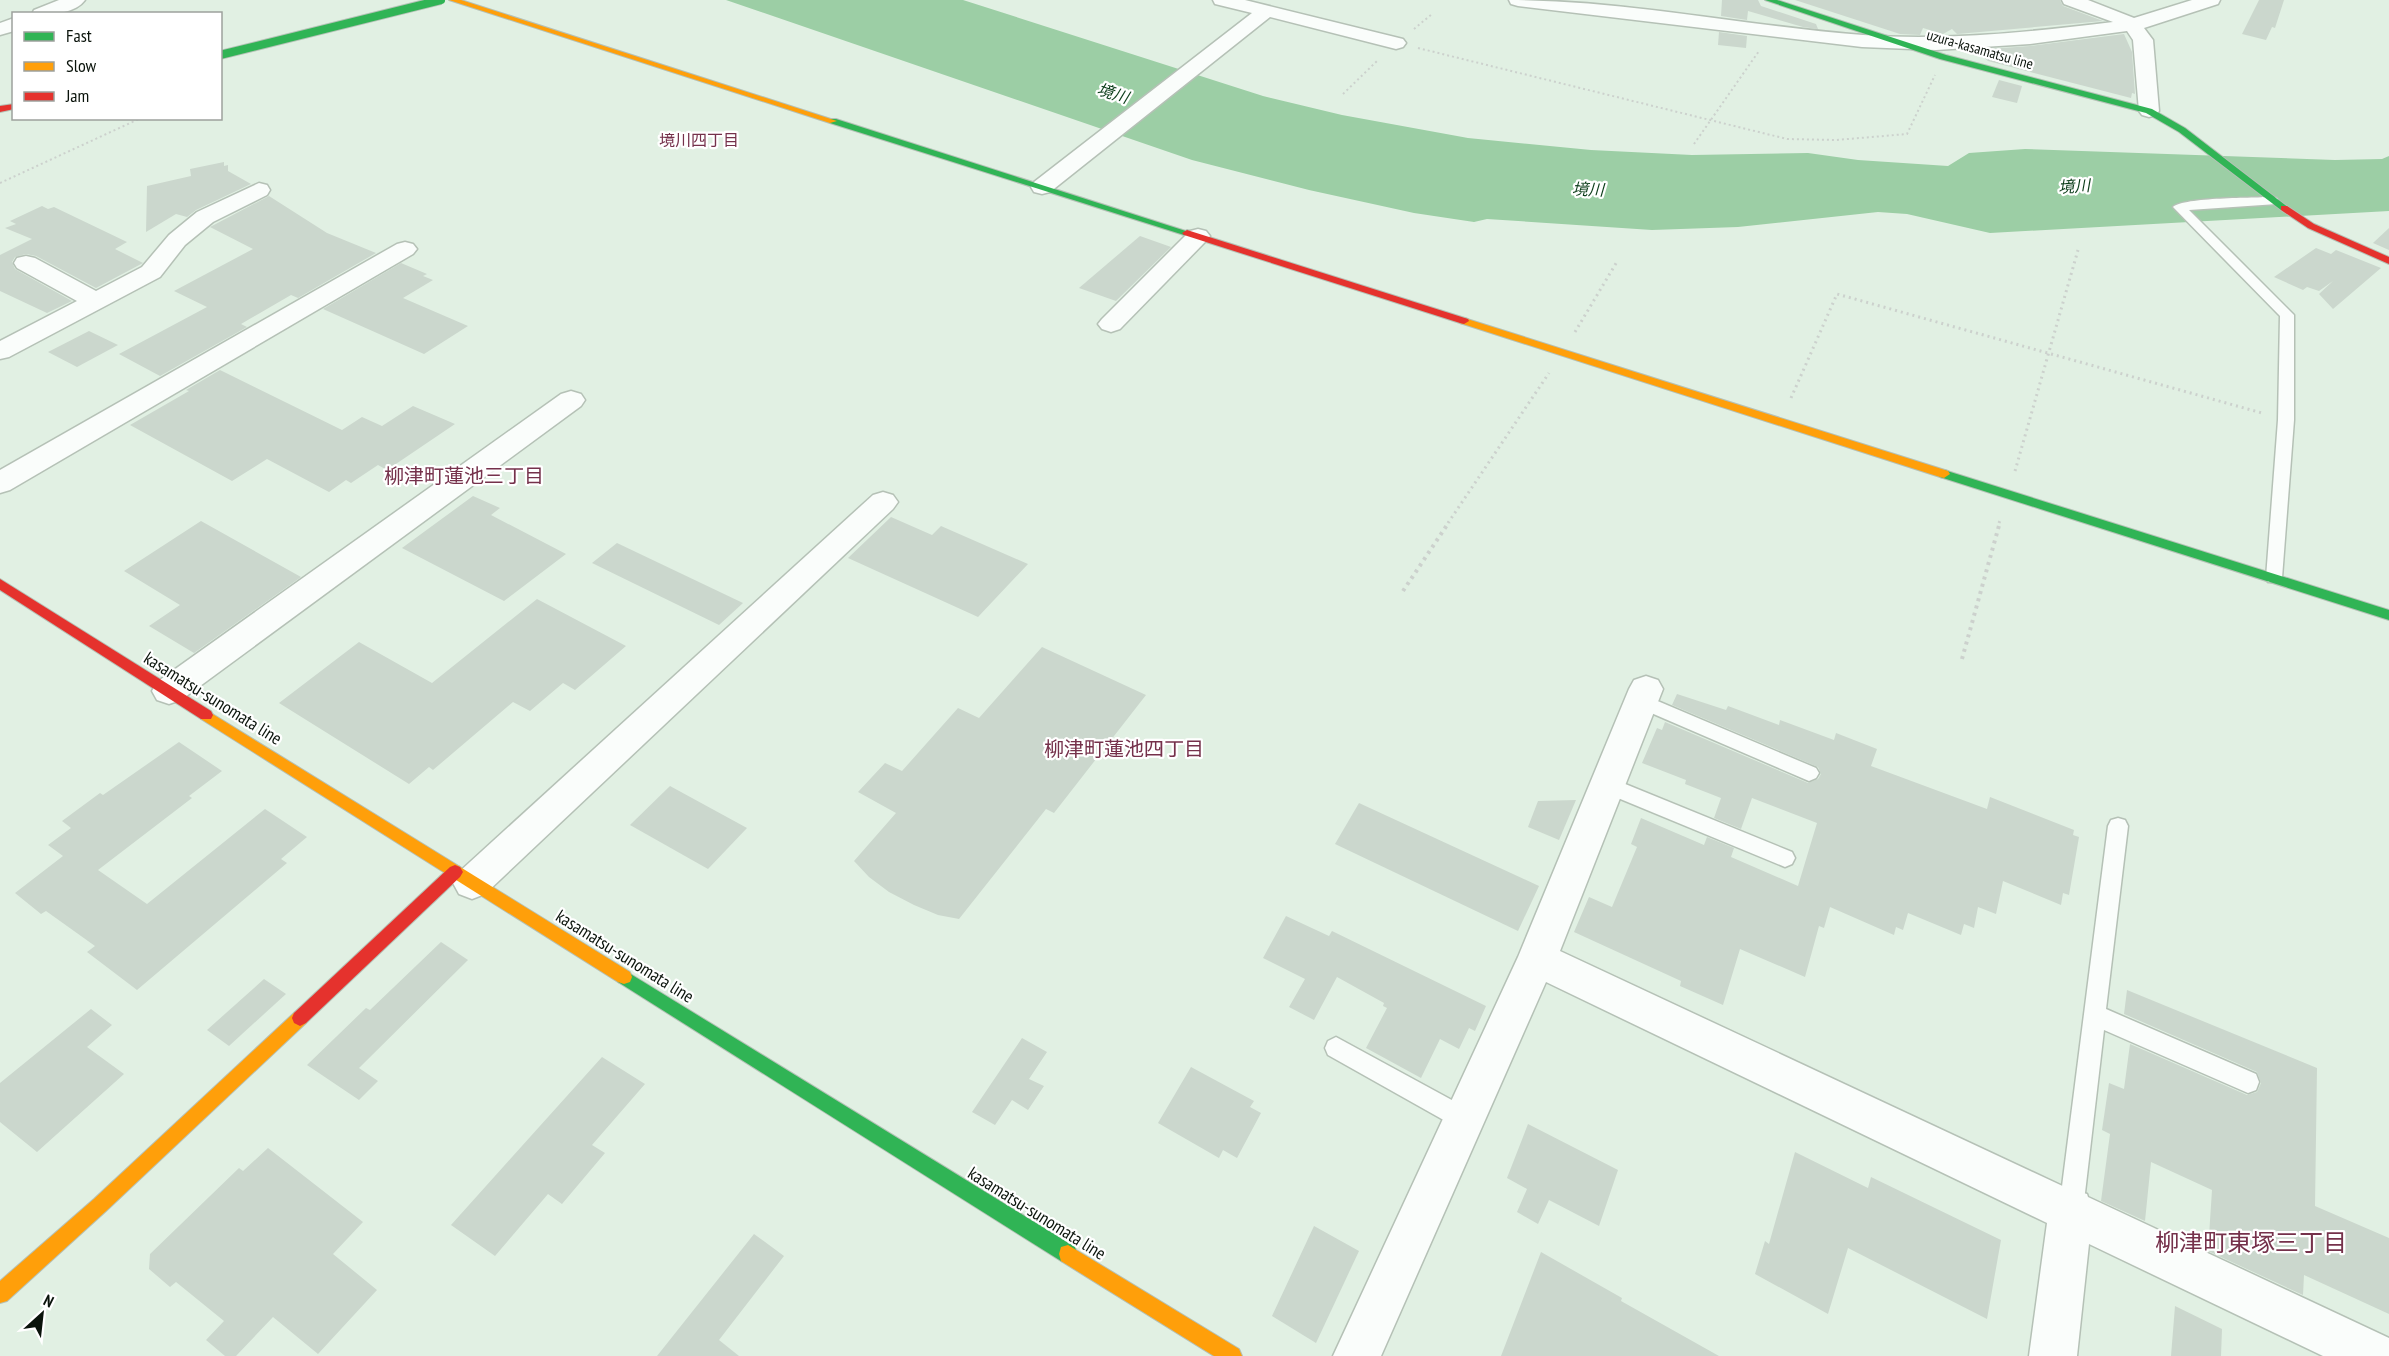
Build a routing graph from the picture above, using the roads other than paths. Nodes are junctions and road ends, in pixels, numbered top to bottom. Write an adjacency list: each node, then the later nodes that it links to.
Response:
1 (76, 0): 10 (street)
2 (441, 0): 16 (street, bridge)
3 (453, 0): 18 (street)
4 (1222, 0): 9 (street)
5 (1518, 0): 15 (street)
6 (1768, 0): 15 (street, uzura-kasamatsu line)
7 (2071, 0): 11 (street)
8 (2211, 0): 11 (street)
9 (1266, 11): 14 (street); 18 (street)
10 (46, 12)
11 (2132, 25): 15 (street); 17 (street)
12 (12, 26): 13 (street)
13 (2, 39)
14 (1396, 43)
15 (1905, 44): 17 (street, uzura-kasamatsu line)
16 (222, 55)
17 (2149, 111): 20 (street, uzura-kasamatsu line)
18 (1042, 187): 21 (street)
19 (259, 190): 25 (street)
20 (2270, 198): 23 (street); 31 (lane)
21 (1198, 236): 26 (street); 31 (street)
22 (405, 249): 29 (street)
23 (2389, 261)
24 (26, 263): 25 (street)
25 (96, 301): 27 (street)
26 (1111, 324)
27 (0, 351)
28 (571, 400): 34 (street)
29 (0, 483)
30 (883, 502): 40 (street)
31 (2274, 578): 33 (street)
32 (0, 584): 34 (street, kasamatsu-sunomata line)
33 (2389, 615)
34 (169, 691): 40 (street, kasamatsu-sunomata line)
35 (1644, 695): 36 (lane); 37 (street)
36 (1809, 773)
37 (1608, 785): 39 (lane); 41 (street)
38 (2118, 826): 42 (lane)
39 (1785, 858)
40 (464, 877): 47 (street); 48 (street, kasamatsu-sunomata line)
41 (1537, 959): 45 (street); 46 (street)
42 (2095, 1015): 44 (lane); 46 (lane)
43 (1336, 1048): 45 (lane)
44 (2248, 1082)
45 (1464, 1119): 49 (street)
46 (2071, 1210): 50 (street); 51 (street)
47 (0, 1294)
48 (1232, 1356)
49 (1357, 1356)
50 (2053, 1356)
51 (2375, 1356)

